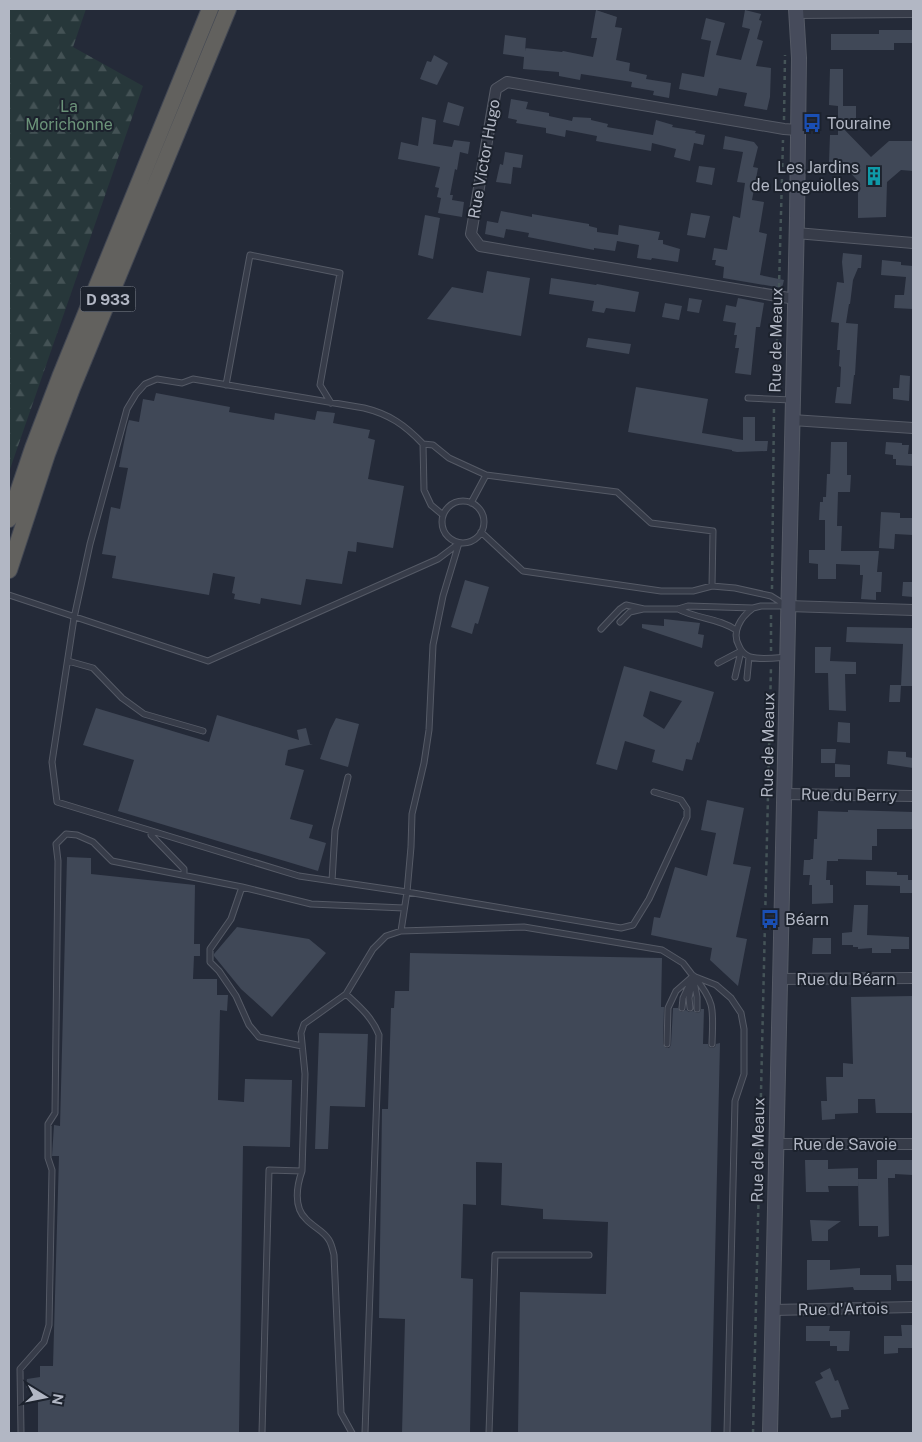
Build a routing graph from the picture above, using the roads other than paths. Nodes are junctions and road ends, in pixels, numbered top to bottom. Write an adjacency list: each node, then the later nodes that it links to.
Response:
1 (210, 9): 19 (highway, D 933)
2 (228, 9): 22 (highway, D 933)
3 (800, 11): 4 (street); 5 (main road, Rue de Meaux)
4 (913, 12)
5 (798, 130): 6 (main road, Rue de Meaux); 8 (street, Rue Victor Hugo)
6 (796, 233): 7 (street); 8 (main road, Rue de Meaux)
7 (913, 243)
8 (795, 299): 11 (main road, Rue de Meaux)
9 (226, 385): 12 (lane); 12 (lane); 31 (lane)
10 (748, 398): 11 (lane)
11 (792, 400): 13 (main road, Rue de Meaux)
12 (331, 403): 15 (lane)
13 (792, 420): 14 (street); 25 (main road, Rue de Meaux)
14 (913, 428)
15 (423, 444): 16 (lane); 18 (lane)
16 (486, 475): 17 (lane); 23 (lane)
17 (472, 503): 18 (lane); 20 (lane)
18 (443, 515): 21 (lane)
19 (9, 519)
20 (482, 532): 21 (lane); 23 (lane)
21 (459, 543): 31 (lane); 51 (lane)
22 (9, 570)
23 (712, 586): 25 (lane)
24 (9, 595): 31 (lane)
25 (788, 606): 26 (lane); 29 (street); 37 (main road, Rue de Meaux)
26 (753, 608): 28 (lane); 34 (lane)
27 (647, 609): 28 (lane); 30 (lane); 32 (lane); 33 (lane)
28 (678, 610): 34 (lane)
29 (913, 610)
30 (650, 616)
31 (74, 618): 38 (lane)
32 (620, 622)
33 (601, 629)
34 (736, 630): 35 (lane)
35 (742, 651): 36 (lane); 39 (lane); 40 (lane)
36 (749, 657): 37 (lane); 41 (lane)
37 (787, 658): 45 (main road, Rue de Meaux)
38 (68, 661): 42 (lane); 47 (lane)
39 (718, 663)
40 (735, 677)
41 (747, 678)
42 (203, 731)
43 (348, 777): 49 (lane)
44 (654, 792): 51 (lane)
45 (784, 794): 46 (street, Rue du Berry); 56 (main road, Rue de Meaux)
46 (913, 796)
47 (151, 831): 48 (lane); 49 (lane)
48 (184, 875): 50 (lane); 70 (lane)
49 (332, 881): 51 (lane)
50 (242, 887): 52 (lane); 63 (lane)
51 (407, 892): 52 (lane)
52 (404, 908): 53 (lane)
53 (401, 931): 54 (lane); 57 (lane)
54 (693, 976): 58 (lane); 59 (lane); 60 (lane); 61 (lane); 62 (lane); 75 (lane)
55 (913, 978): 56 (street, Rue du Béarn)
56 (779, 979): 64 (main road, Rue de Meaux)
57 (346, 994): 63 (lane); 73 (lane)
58 (682, 1008)
59 (690, 1008)
60 (698, 1009)
61 (667, 1044)
62 (712, 1044)
63 (302, 1046): 66 (lane)
64 (776, 1144): 65 (street, Rue de Savoie); 69 (main road, Rue de Meaux)
65 (913, 1144)
66 (302, 1170): 71 (lane); 72 (lane)
67 (589, 1254): 74 (lane)
68 (913, 1307): 69 (street, Rue d'Artois)
69 (772, 1310): 76 (main road, Rue de Meaux)
70 (21, 1433)
71 (262, 1433)
72 (352, 1433)
73 (365, 1433)
74 (489, 1433)
75 (727, 1433)
76 (770, 1433)

